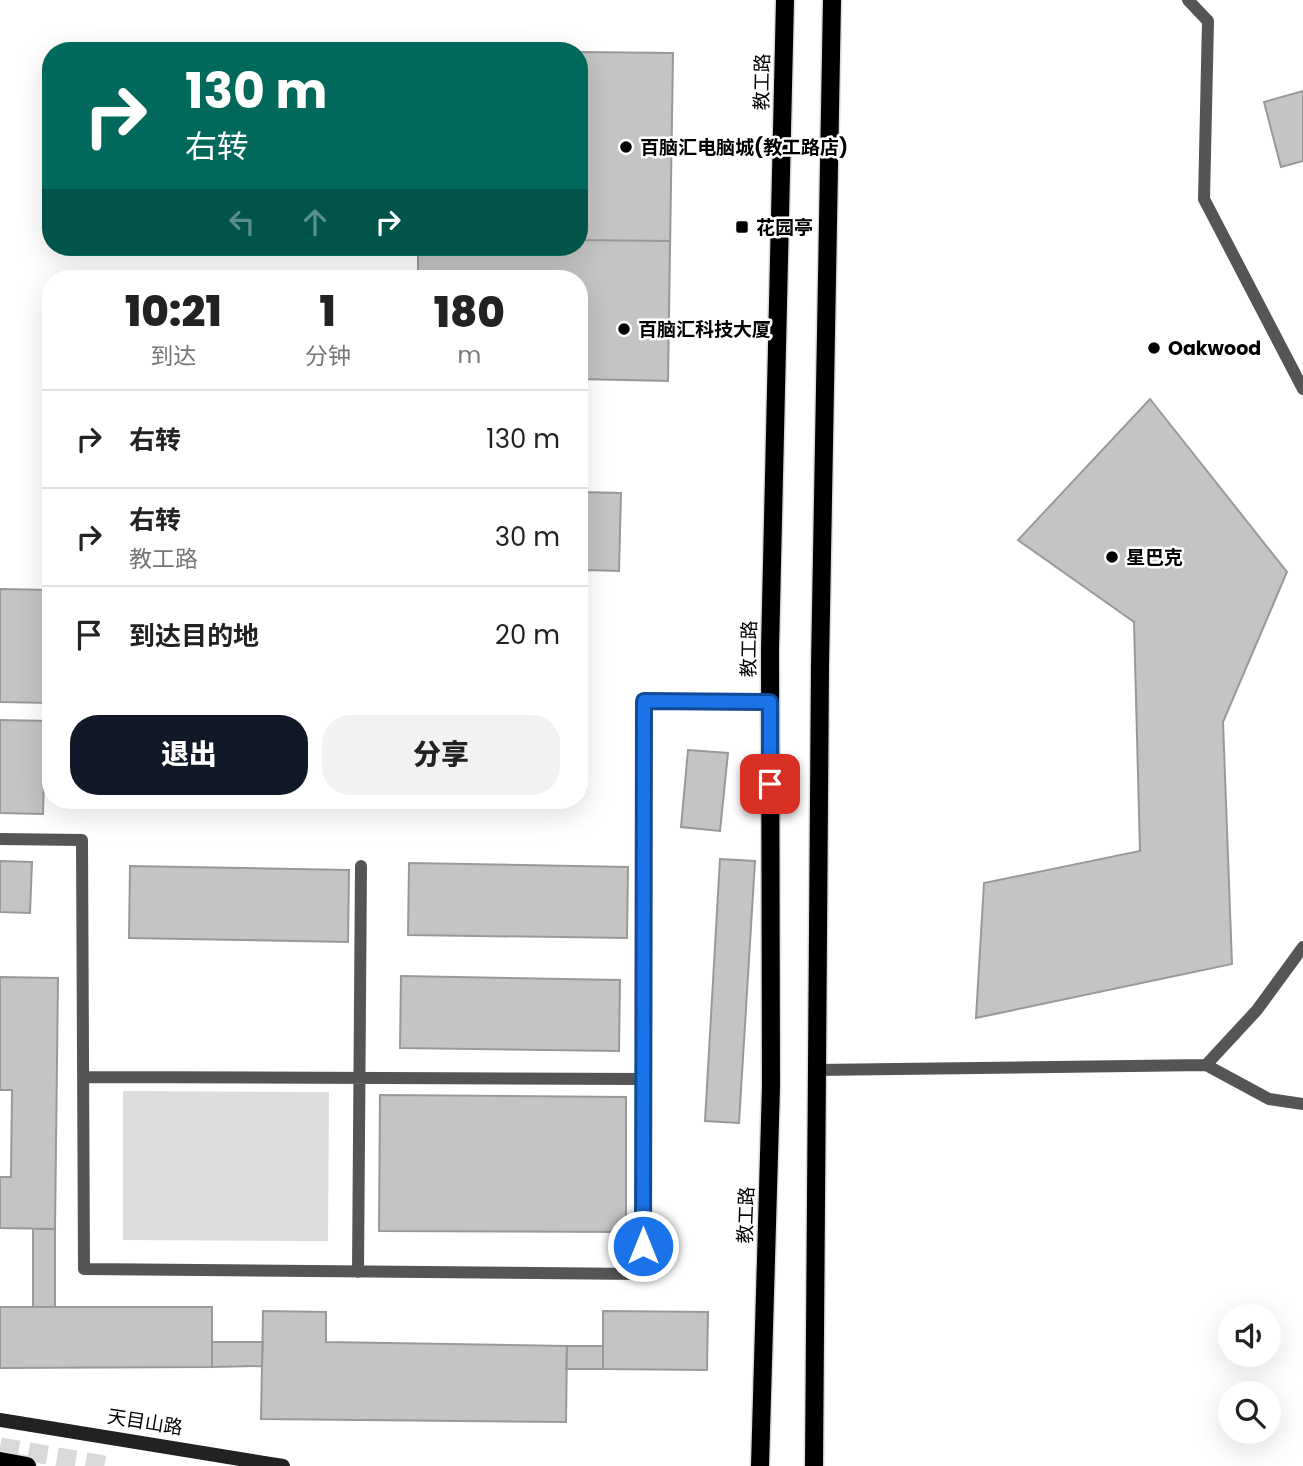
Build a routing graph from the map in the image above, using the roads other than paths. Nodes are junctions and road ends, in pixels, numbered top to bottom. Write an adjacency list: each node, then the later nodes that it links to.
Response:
1 (785, 0): 5 (main road, 教工路)
2 (832, 0): 10 (main road)
3 (1188, 0): 4 (lane)
4 (1303, 389)
5 (770, 702): 13 (lane); 20 (main road, 教工路)
6 (0, 839): 11 (lane)
7 (361, 866): 12 (lane)
8 (1303, 947): 9 (lane)
9 (1206, 1065): 10 (lane); 14 (lane)
10 (815, 1070): 21 (main road)
11 (83, 1077): 12 (lane); 15 (lane)
12 (359, 1078): 13 (lane); 15 (lane)
13 (644, 1079): 15 (lane)
14 (1303, 1104)
15 (358, 1272)
16 (0, 1420): 19 (main road, 天目山路)
17 (0, 1461): 18 (main road)
18 (27, 1466)
19 (283, 1466)
20 (760, 1466)
21 (814, 1466)

